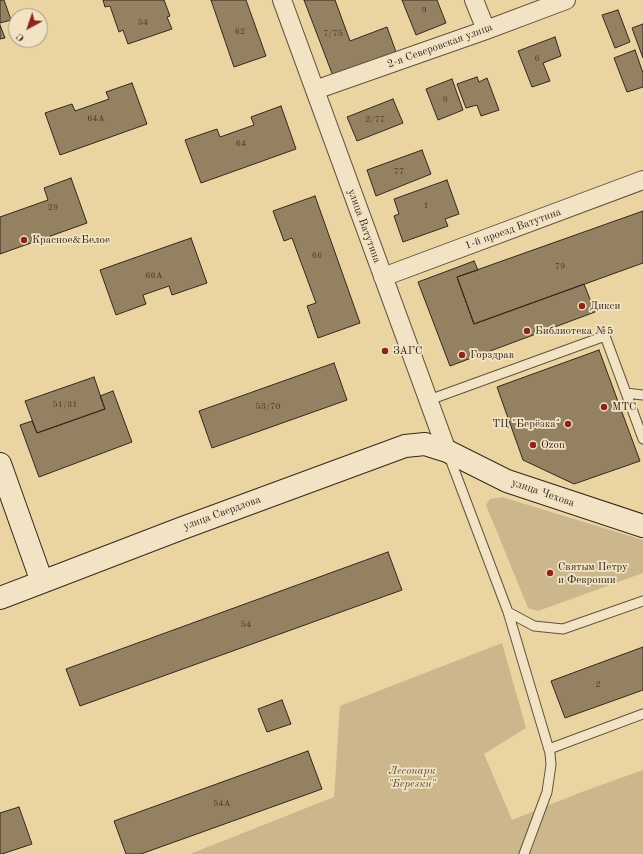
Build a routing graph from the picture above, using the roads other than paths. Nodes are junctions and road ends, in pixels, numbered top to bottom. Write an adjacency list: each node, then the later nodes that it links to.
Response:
1 (282, 0): 5 (street, улица Ватутина)
2 (474, 0): 4 (street)
3 (566, 0): 4 (street, 2-я Северовская улица)
4 (486, 30): 5 (street, 2-я Северовская улица)
5 (315, 90): 7 (street, улица Ватутина)
6 (643, 180): 7 (street, 1-й проезд Ватутина)
7 (383, 277): 10 (street, улица Ватутина)
8 (626, 393): 9 (lane); 10 (lane); 11 (lane)
9 (643, 395)
10 (429, 400): 12 (street, улица Ватутина)
11 (643, 439)
12 (447, 451): 14 (street, улица Чехова); 15 (street, улица Свердлова); 18 (lane)
13 (0, 464): 15 (street)
14 (643, 526)
15 (42, 582): 16 (street, улица Свердлова)
16 (0, 598)
17 (643, 601): 18 (lane)
18 (508, 612): 20 (lane)
19 (643, 714): 20 (lane)
20 (549, 749): 21 (lane)
21 (524, 854)

